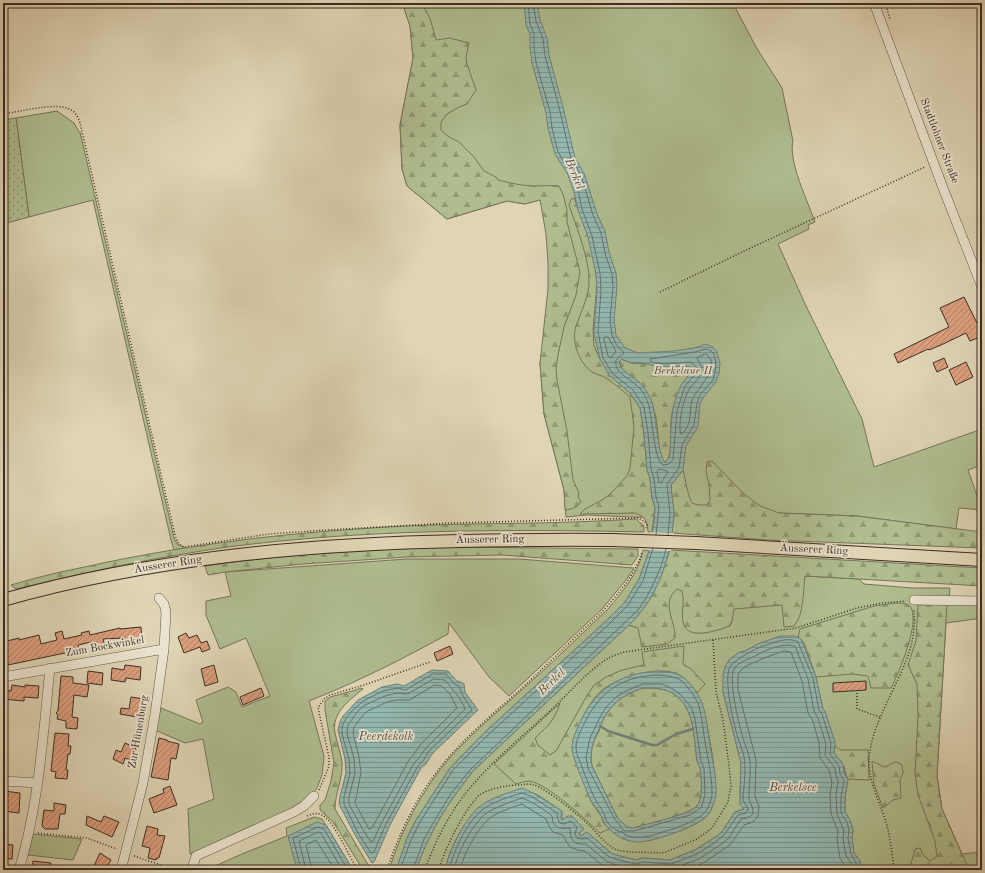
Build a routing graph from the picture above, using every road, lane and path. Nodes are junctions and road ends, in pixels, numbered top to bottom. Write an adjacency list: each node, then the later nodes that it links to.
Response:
1 (874, 3): 3 (street, Stadtlohner Straße)
2 (3, 114): 6 (path)
3 (934, 163): 4 (street, Stadtlohner Straße); 5 (path)
4 (982, 287)
5 (660, 292)
6 (646, 531)
7 (642, 551): 31 (path)
8 (982, 560): 10 (main road, Äusserer Ring, bridge)
9 (159, 598): 14 (street, Zur Hünenburg)
10 (3, 600)
11 (914, 600): 12 (street); 13 (path); 19 (path)
12 (982, 600)
13 (713, 640): 32 (path); 33 (path)
14 (164, 649): 16 (street, Zum Bockwinkel); 25 (street, Zur Hünenburg)
15 (430, 662): 22 (path)
16 (50, 668): 17 (street, Zum Bockwinkel); 21 (street)
17 (3, 677)
18 (857, 693): 19 (path)
19 (881, 717): 34 (path)
20 (3, 781): 21 (street)
21 (38, 783): 24 (street)
22 (314, 796): 26 (street)
23 (301, 818): 30 (path)
24 (29, 832): 25 (path); 27 (street)
25 (126, 853): 28 (street, Zur Hünenburg); 29 (path)
26 (192, 869)
27 (19, 870)
28 (121, 870)
29 (176, 870)
30 (358, 870)
31 (388, 870)
32 (425, 870)
33 (439, 870)
34 (894, 870)

